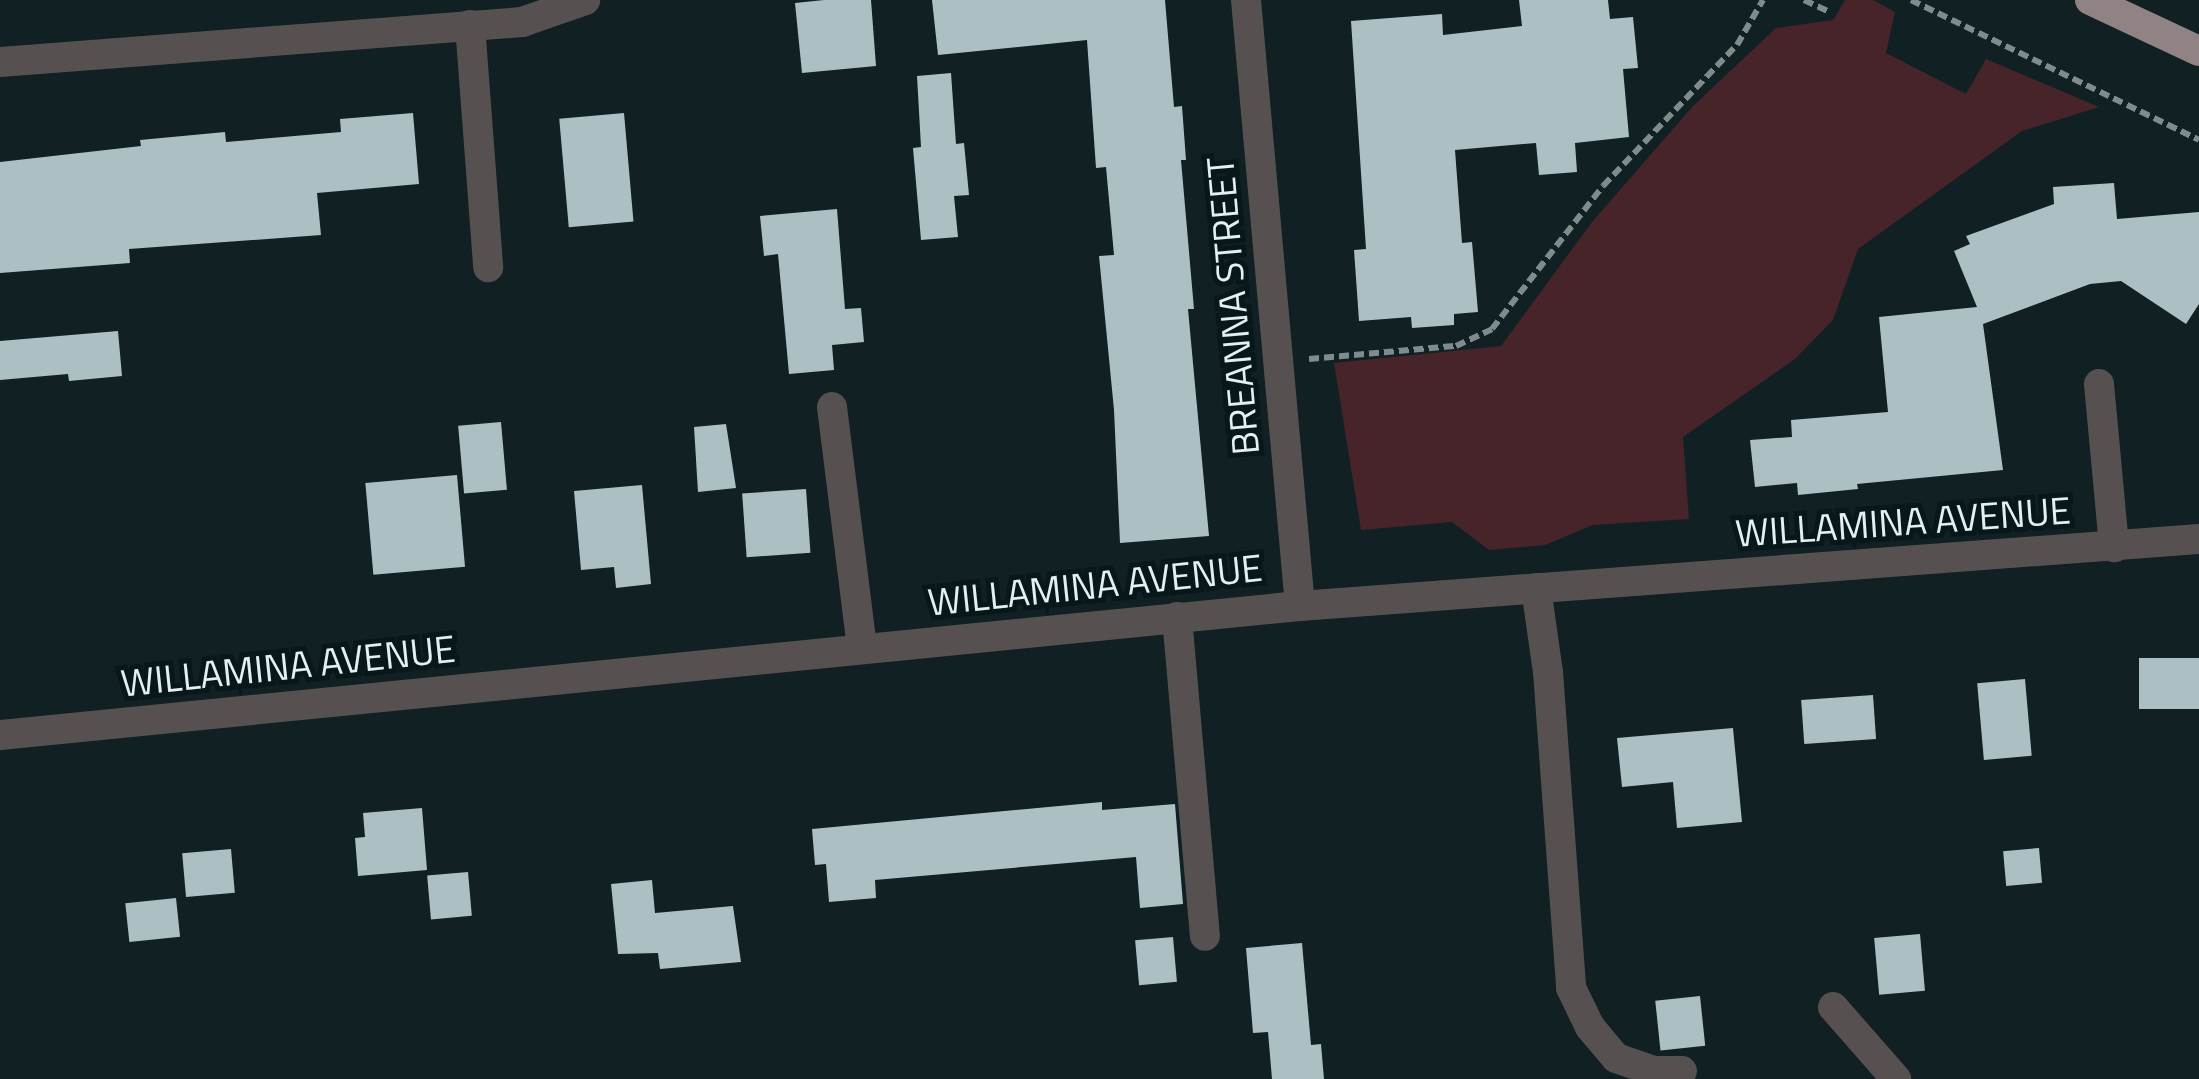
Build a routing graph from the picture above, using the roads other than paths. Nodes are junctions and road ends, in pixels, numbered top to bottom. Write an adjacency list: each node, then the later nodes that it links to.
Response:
1 (585, 0): 4 (street)
2 (1246, 0): 13 (street, BREANNA STREET)
3 (2090, 0): 5 (main road)
4 (470, 26): 6 (street); 7 (street)
5 (2199, 51)
6 (0, 62)
7 (488, 267)
8 (2099, 384): 11 (street)
9 (832, 407): 15 (street)
10 (2199, 539): 11 (street, WILLAMINA AVENUE)
11 (2114, 547): 12 (street, WILLAMINA AVENUE)
12 (1536, 588): 13 (street, WILLAMINA AVENUE); 19 (street)
13 (1300, 606): 14 (street, WILLAMINA AVENUE)
14 (1178, 617): 15 (street, WILLAMINA AVENUE); 17 (street)
15 (862, 648): 16 (street, WILLAMINA AVENUE)
16 (0, 735)
17 (1205, 936)
18 (1833, 1007): 20 (street)
19 (1682, 1071)
20 (1896, 1079)

